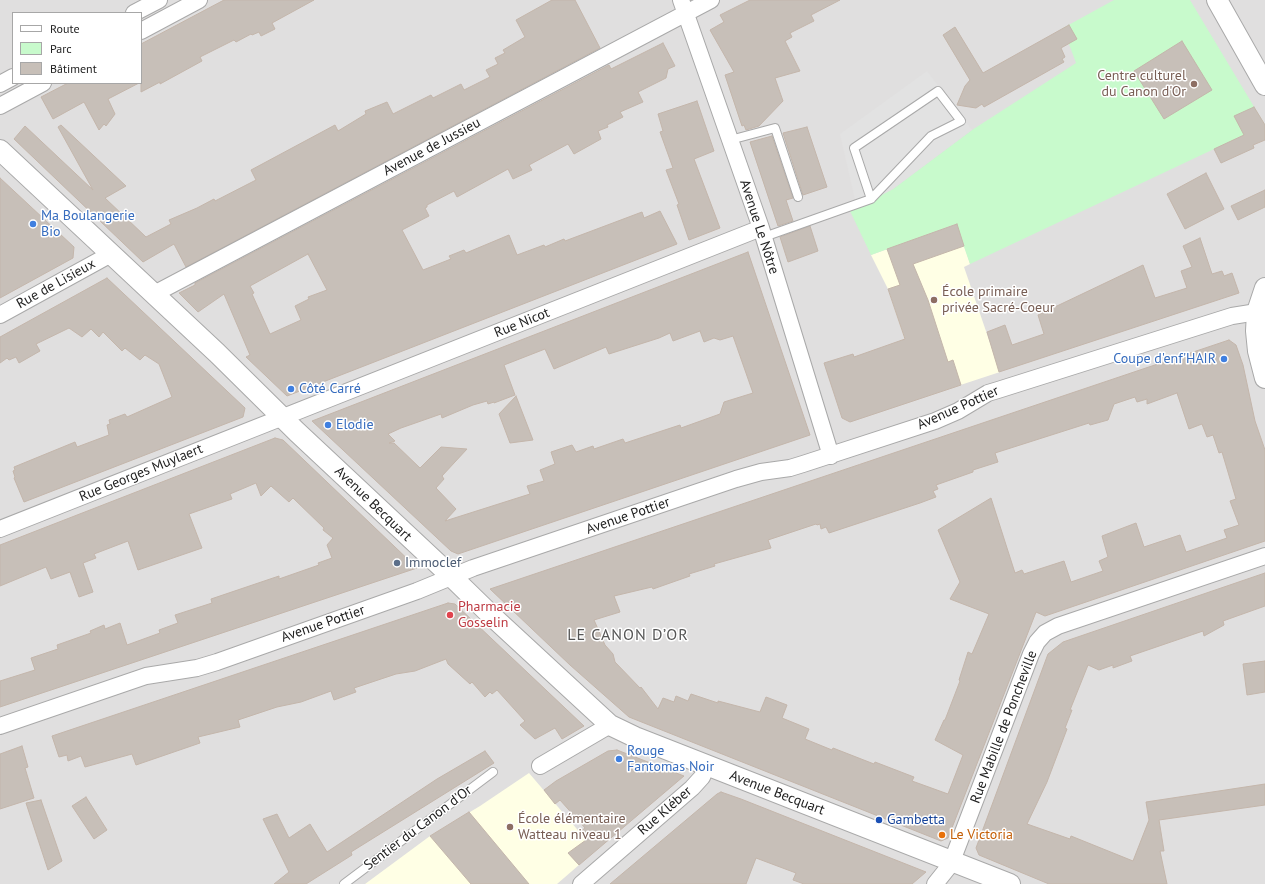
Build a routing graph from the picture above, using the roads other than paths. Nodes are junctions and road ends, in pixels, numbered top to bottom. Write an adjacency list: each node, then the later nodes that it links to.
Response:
1 (159, 0): 6 (street)
2 (199, 0): 7 (street)
3 (711, 0): 5 (street, Avenue de Jussieu)
4 (1216, 0): 11 (street)
5 (683, 7): 13 (street, Avenue Le Nôtre); 19 (street, Avenue de Jussieu)
6 (136, 12)
7 (142, 30)
8 (12, 78): 9 (street)
9 (0, 84)
10 (41, 84): 12 (street)
11 (1265, 85)
12 (0, 106)
13 (730, 140): 15 (lane); 17 (street, Avenue Le Nôtre)
14 (0, 150): 18 (street, Avenue Becquart)
15 (798, 196)
16 (871, 199): 16 (lane); 17 (lane)
17 (762, 232): 23 (street, Rue Nicot); 24 (street, Avenue Le Nôtre)
18 (111, 254): 19 (street, Avenue Becquart); 21 (street, Rue de Lisieux)
19 (154, 294): 23 (street, Avenue Becquart)
20 (1262, 298): 22 (street); 24 (street, Avenue Pottier)
21 (0, 314)
22 (1265, 378)
23 (283, 418): 25 (street, Rue Georges Muylaert); 27 (street, Avenue Becquart)
24 (831, 456): 27 (street, Avenue Pottier)
25 (0, 529)
26 (1265, 556): 33 (street, Rue Mabille de Poncheville)
27 (452, 577): 28 (street, Avenue Becquart); 29 (street, Avenue Pottier)
28 (610, 725): 30 (street); 31 (street, Avenue Becquart)
29 (0, 726)
30 (540, 766)
31 (708, 766): 33 (street, Avenue Becquart); 35 (street, Rue Kléber)
32 (493, 772): 34 (lane, Sentier du Canon d'Or)
33 (952, 861): 36 (street, Rue Mabille de Poncheville); 37 (street, Avenue Becquart)
34 (344, 884)
35 (581, 884)
36 (934, 884)
37 (1010, 884)

